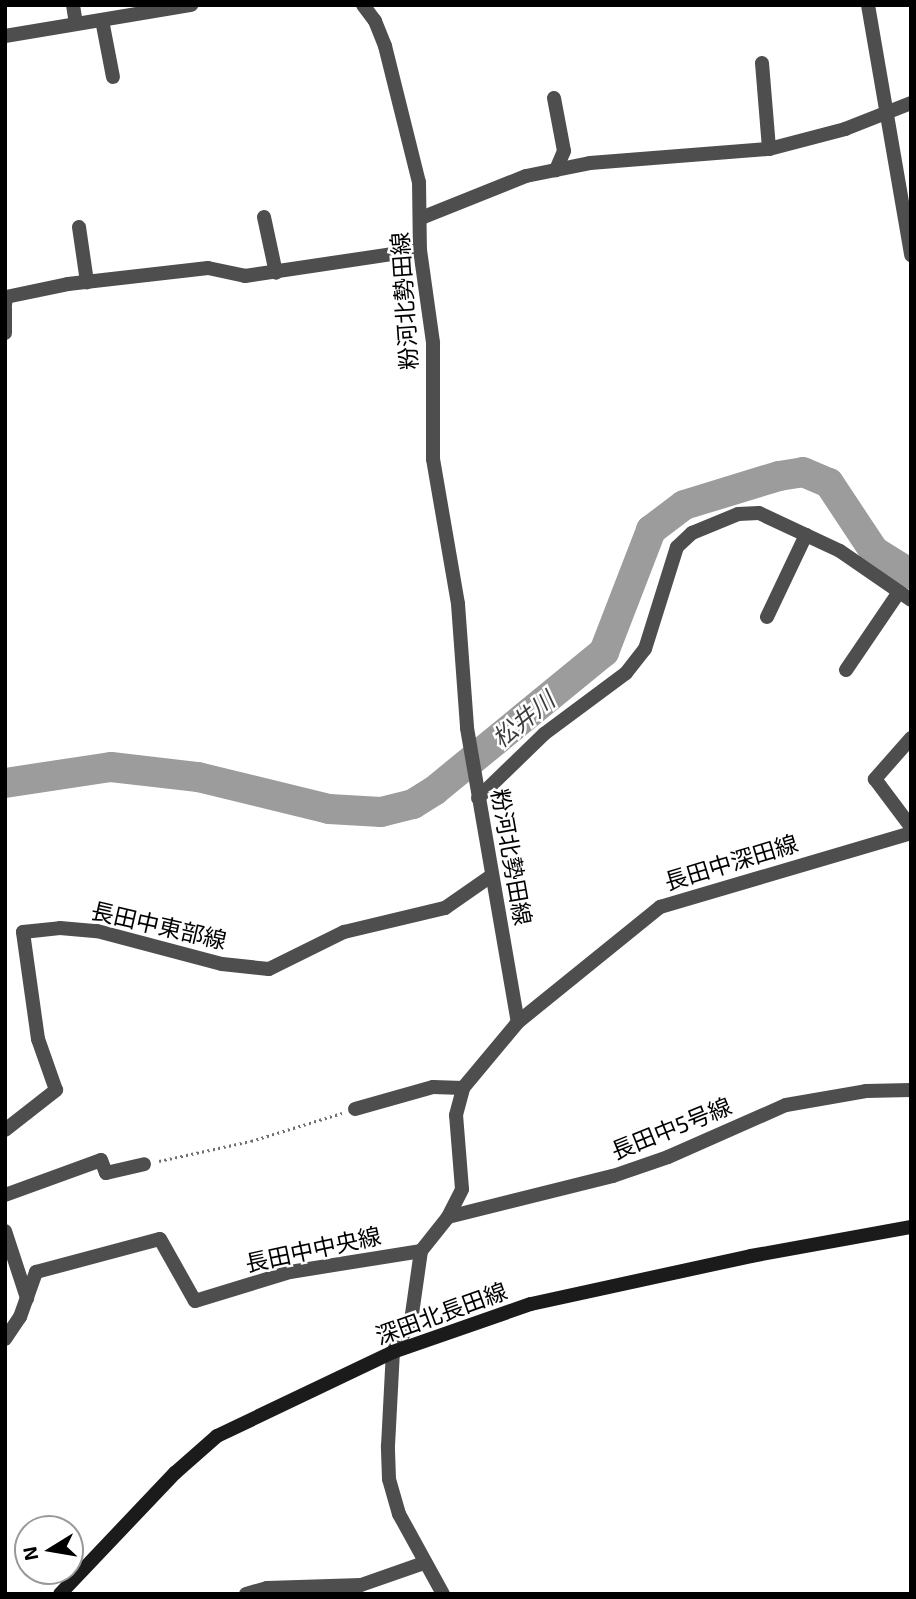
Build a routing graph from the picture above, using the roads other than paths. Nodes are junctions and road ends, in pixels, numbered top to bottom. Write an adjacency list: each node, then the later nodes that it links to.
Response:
1 (73, 5): 6 (street)
2 (191, 5): 5 (street)
3 (363, 5): 16 (street, 粉河北勢田線)
4 (868, 5): 12 (street)
5 (102, 20): 6 (street); 9 (street)
6 (76, 24): 7 (street)
7 (5, 36)
8 (762, 63): 13 (street)
9 (113, 77)
10 (554, 98): 14 (street)
11 (911, 103): 12 (street)
12 (885, 113): 13 (street); 19 (street)
13 (769, 149): 14 (street)
14 (556, 170): 16 (street)
15 (264, 217): 20 (street)
16 (421, 218): 18 (street, 粉河北勢田線)
17 (79, 227): 21 (street)
18 (420, 250): 20 (street); 30 (street, 粉河北勢田線)
19 (911, 255)
20 (276, 273): 21 (street)
21 (87, 282): 22 (street)
22 (6, 294): 23 (street)
23 (5, 307): 24 (street)
24 (5, 333)
25 (806, 535): 26 (street); 27 (street); 30 (street)
26 (905, 596): 28 (street)
27 (767, 617)
28 (845, 670)
29 (911, 738): 31 (street)
30 (477, 792): 33 (street, 粉河北勢田線)
31 (911, 827)
32 (911, 833): 34 (street, 長田中深田線)
33 (491, 876): 34 (street, 粉河北勢田線); 38 (street, 長田中東部線)
34 (518, 1022): 35 (street)
35 (463, 1088): 37 (street); 41 (street)
36 (911, 1090): 41 (street, 長田中5号線)
37 (355, 1109)
38 (5, 1130)
39 (144, 1164): 40 (street)
40 (5, 1195)
41 (448, 1217): 44 (street)
42 (911, 1227): 47 (street, 深田北長田線)
43 (5, 1231): 45 (street)
44 (421, 1251): 45 (street, 長田中中央線); 47 (street)
45 (27, 1298): 46 (street, 長田中中央線)
46 (5, 1339)
47 (393, 1352): 48 (street); 50 (street, 深田北長田線)
48 (424, 1563): 49 (street); 52 (street)
49 (338, 1590): 51 (street)
50 (60, 1594)
51 (246, 1594)
52 (443, 1594)

